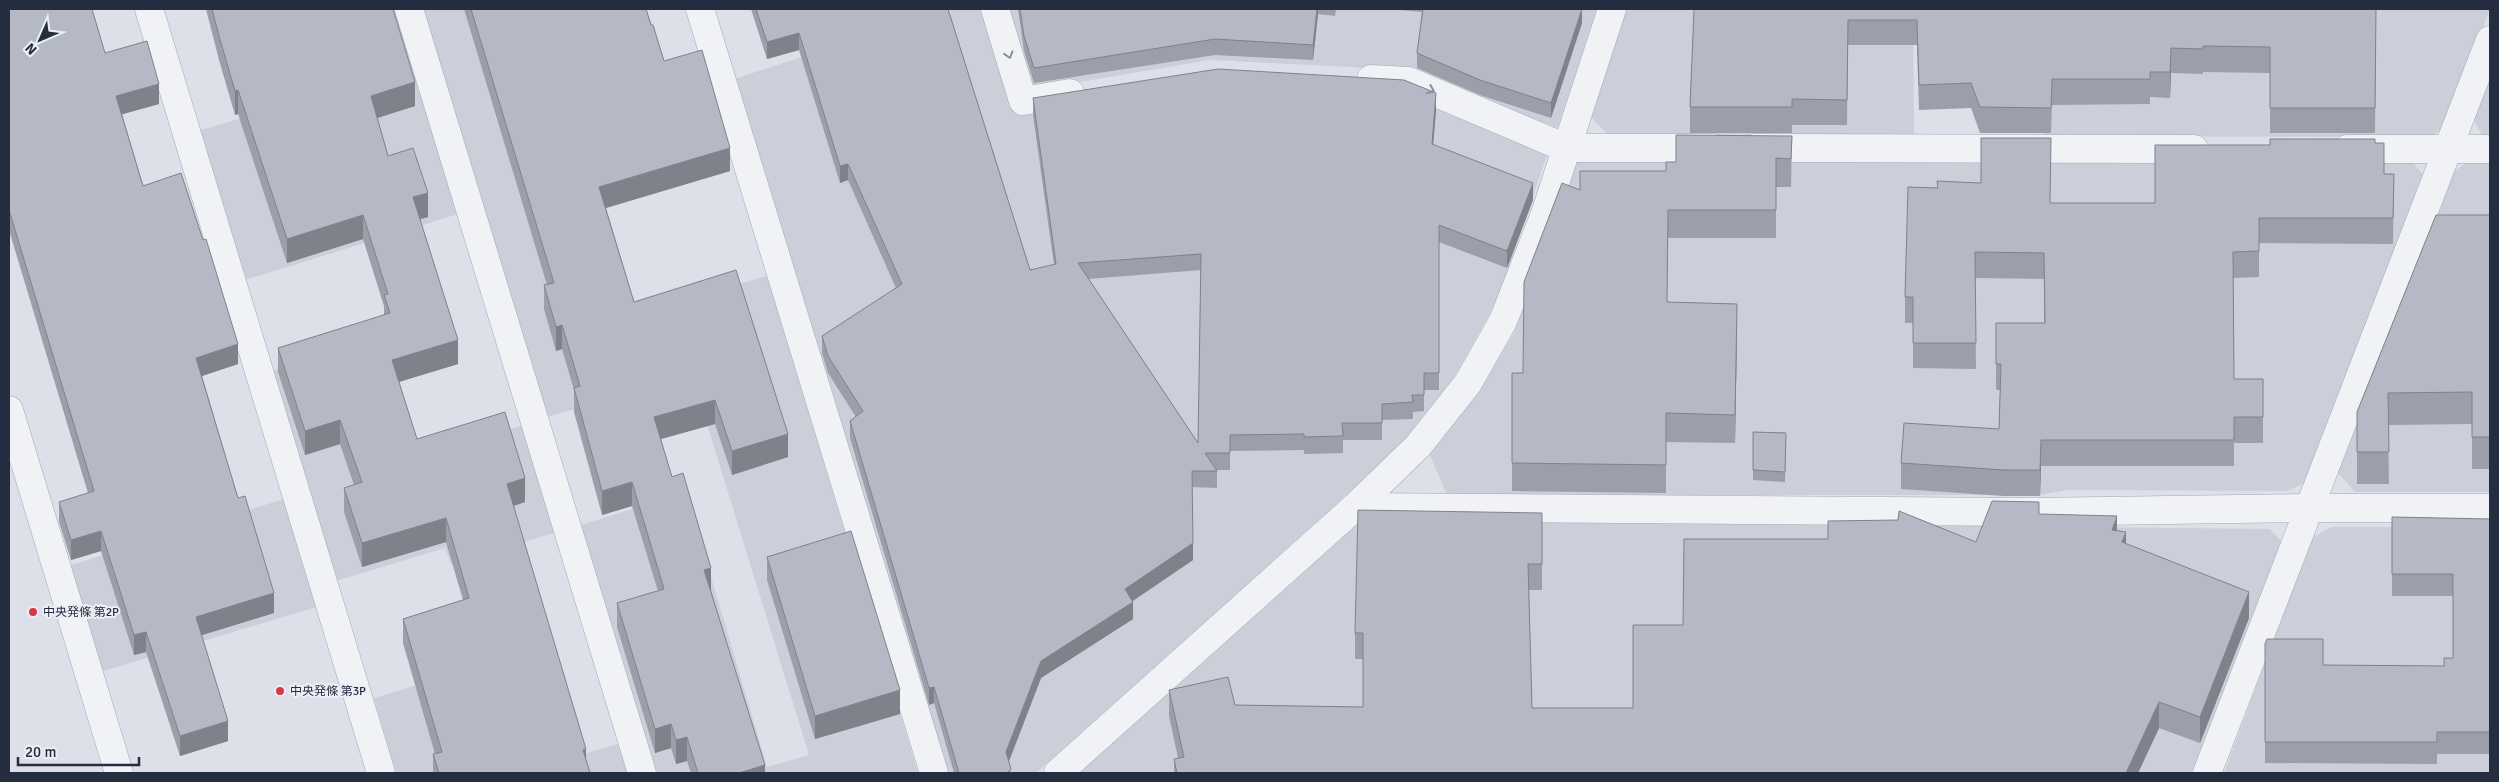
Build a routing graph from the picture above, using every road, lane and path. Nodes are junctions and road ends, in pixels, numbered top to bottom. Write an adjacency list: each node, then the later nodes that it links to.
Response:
1 (149, 9): 19 (street)
2 (409, 9): 20 (street)
3 (700, 9): 21 (street)
4 (995, 9): 8 (street, one-way to 8)
5 (1612, 9): 9 (street)
6 (2490, 40): 12 (street)
7 (1351, 78): 9 (street, one-way to 9)
8 (1091, 90)
9 (1566, 148): 10 (street); 15 (street)
10 (2221, 149)
11 (2321, 149): 12 (street)
12 (2450, 149): 13 (street); 16 (street)
13 (2490, 149)
14 (9, 410): 18 (street)
15 (1355, 506): 16 (street); 22 (street)
16 (2311, 508): 17 (street); 23 (street)
17 (2490, 508)
18 (119, 773)
19 (381, 773)
20 (642, 773)
21 (934, 773)
22 (1058, 773)
23 (2207, 773)

